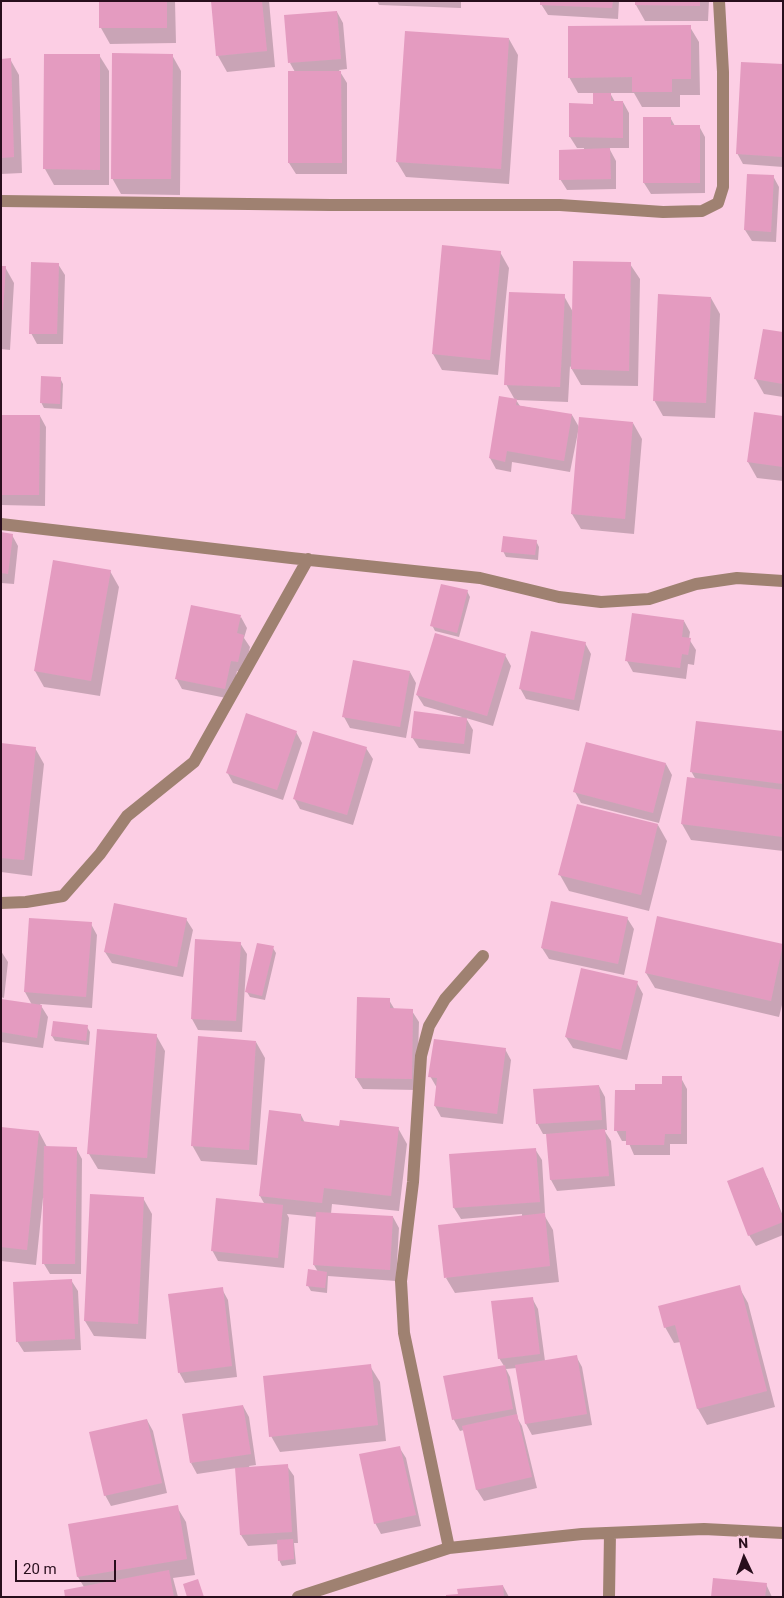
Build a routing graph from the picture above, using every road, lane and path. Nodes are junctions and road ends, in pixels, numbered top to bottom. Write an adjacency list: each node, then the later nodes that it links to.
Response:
1 (719, 1): 2 (street)
2 (1, 201)
3 (1, 524): 4 (street)
4 (308, 560): 5 (street); 6 (street)
5 (783, 581)
6 (1, 904)
7 (483, 956): 10 (street)
8 (610, 1533): 9 (street); 10 (street); 12 (street)
9 (783, 1533)
10 (449, 1548): 11 (street)
11 (298, 1597)
12 (609, 1597)

